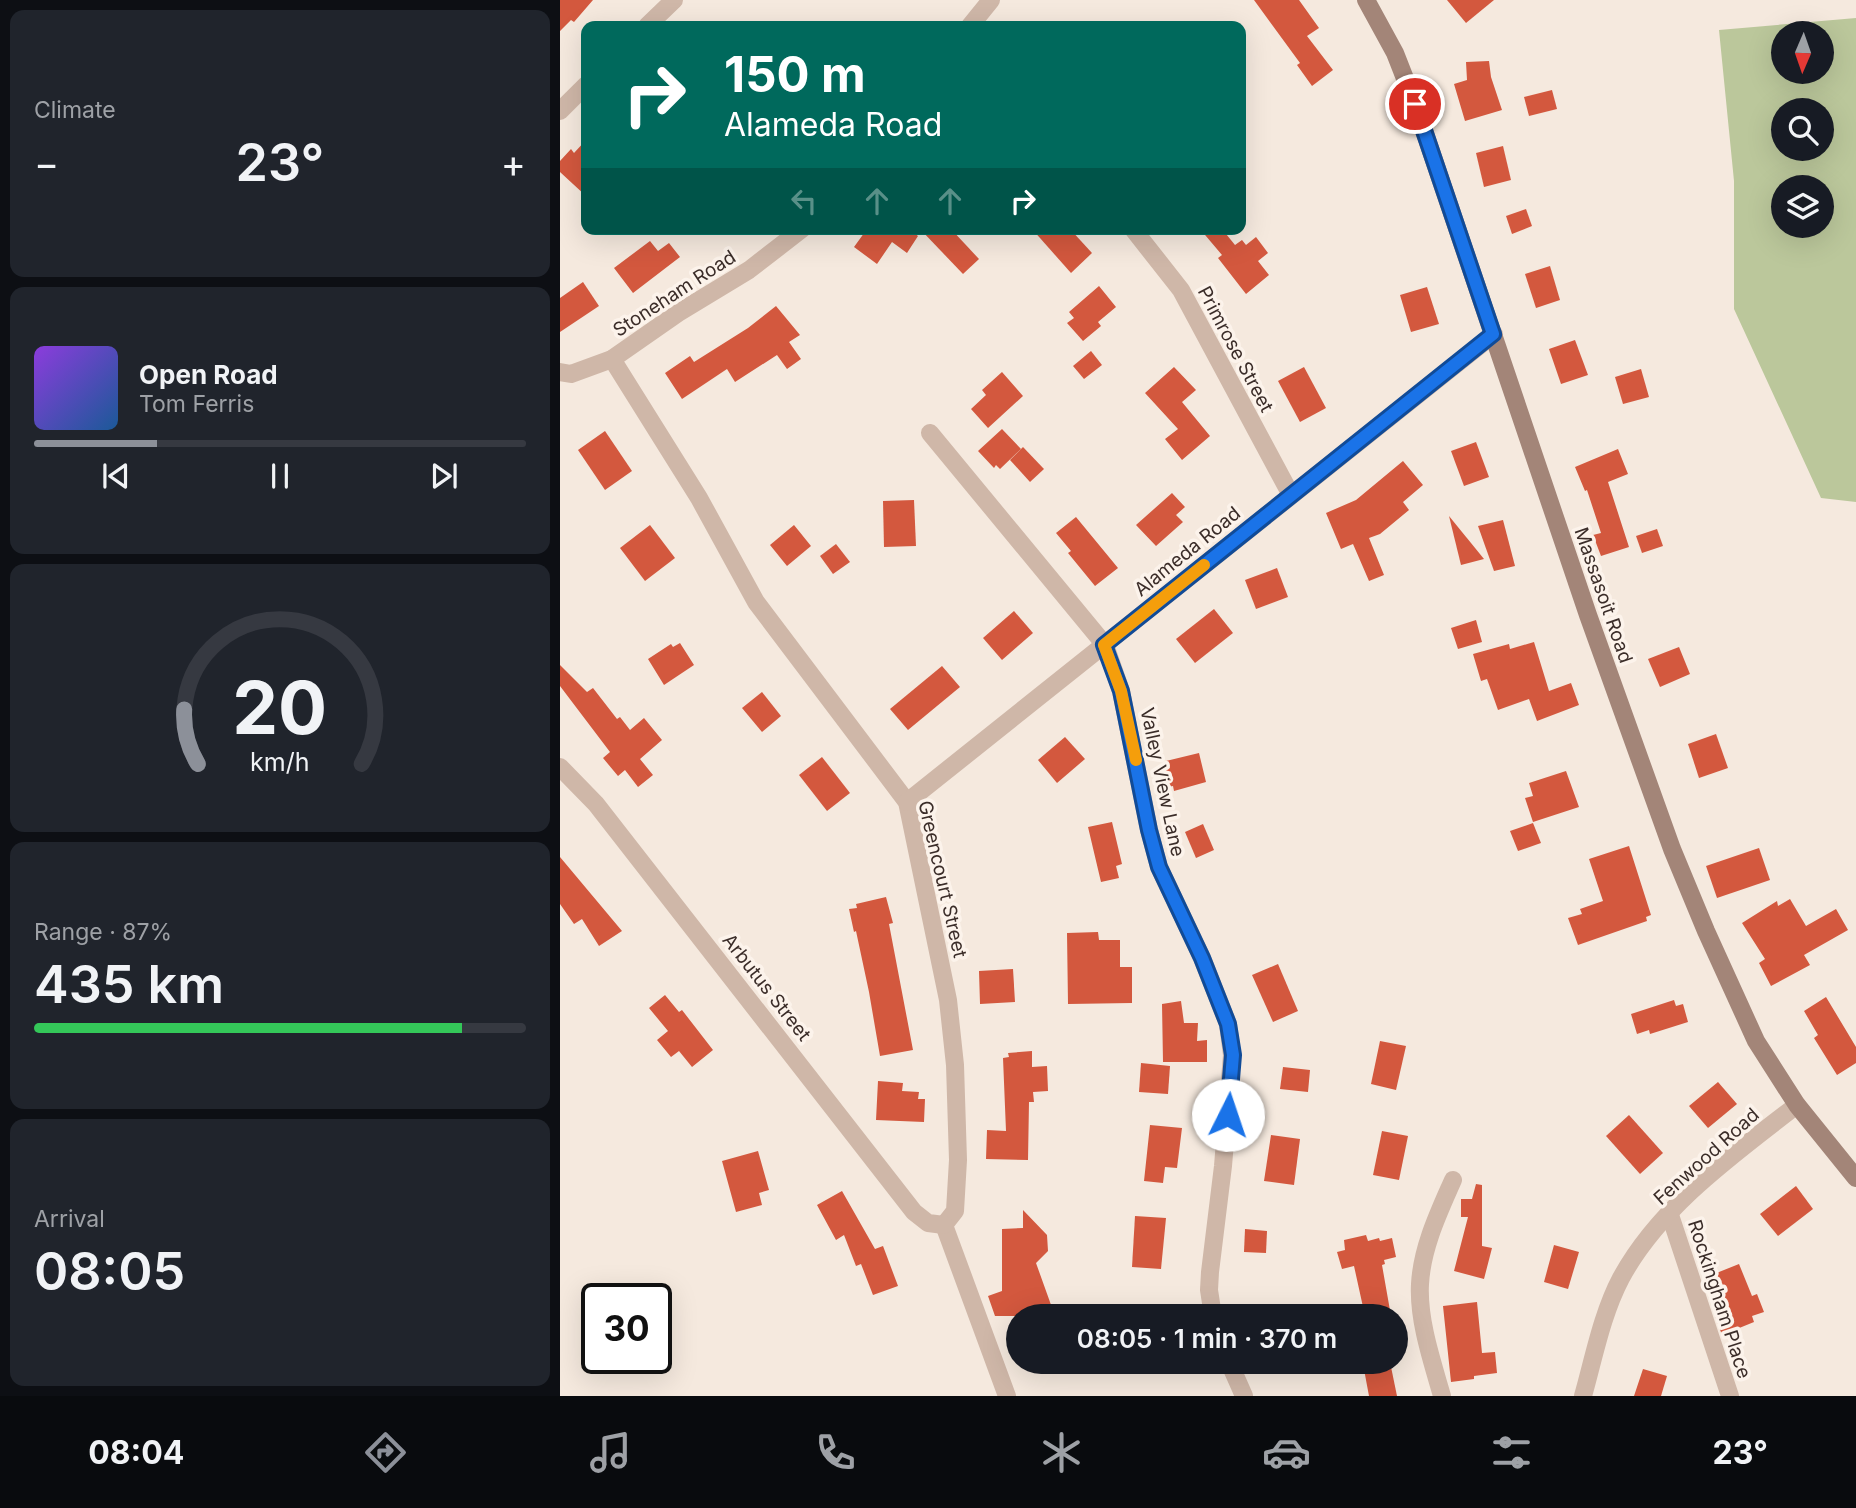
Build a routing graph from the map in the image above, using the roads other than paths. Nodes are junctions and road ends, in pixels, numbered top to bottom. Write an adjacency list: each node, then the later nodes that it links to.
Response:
1 (674, 0): 4 (street)
2 (991, 0): 5 (street)
3 (1366, 0): 10 (main road, Massasoit Road)
4 (652, 21)
5 (974, 21)
6 (581, 90): 7 (street)
7 (560, 111)
8 (795, 235): 11 (street, Stoneham Road)
9 (1138, 235): 14 (street, Primrose Street)
10 (1493, 334): 14 (street, Alameda Road); 18 (main road, Massasoit Road)
11 (612, 359): 12 (street, Stoneham Road); 17 (street, Greencourt Street)
12 (560, 372)
13 (930, 433): 15 (street, Valley View Lane)
14 (1291, 495): 15 (street, Alameda Road)
15 (1104, 645): 17 (street, Alameda Road); 23 (street, Valley View Lane)
16 (560, 767): 22 (street, Arbutus Street)
17 (907, 802): 22 (street, Greencourt Street)
18 (1797, 1105): 19 (main road, Massasoit Road); 21 (street, Fenwood Road)
19 (1856, 1178)
20 (1453, 1180): 27 (street)
21 (1670, 1215): 28 (street, Fenwood Road); 29 (street, Rockingham Place)
22 (944, 1225): 25 (street)
23 (1211, 1304)
24 (1234, 1374): 26 (street)
25 (1007, 1396)
26 (1244, 1396)
27 (1442, 1396)
28 (1583, 1396)
29 (1730, 1396)

